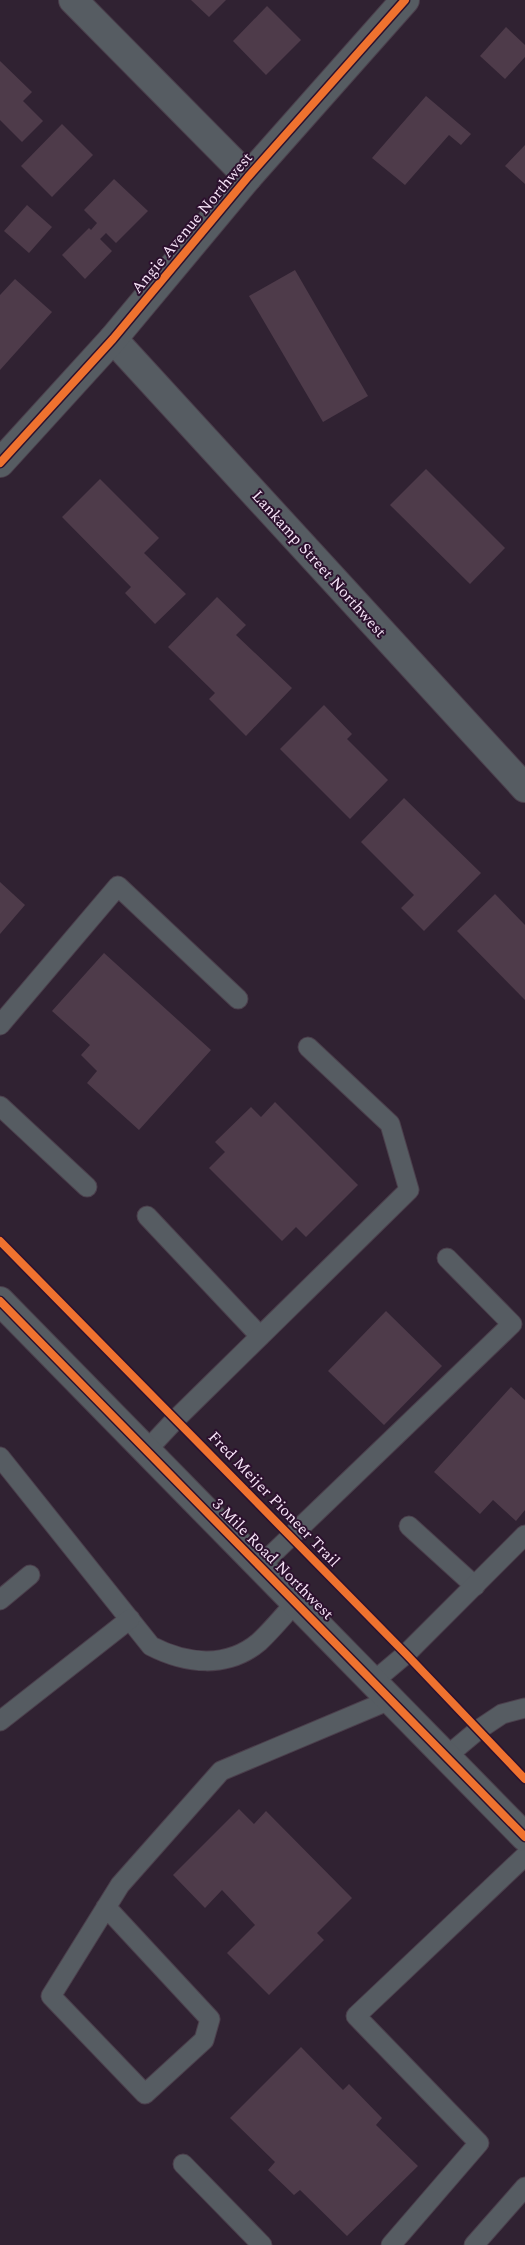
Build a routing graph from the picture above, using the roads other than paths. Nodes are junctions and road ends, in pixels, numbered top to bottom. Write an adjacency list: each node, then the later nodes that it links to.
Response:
1 (73, 0): 3 (street)
2 (405, 0): 3 (street, Angie Avenue Northwest)
3 (248, 177): 4 (street, Angie Avenue Northwest)
4 (113, 339): 5 (street, Angie Avenue Northwest); 6 (street, Lankamp Street Northwest)
5 (0, 463)
6 (525, 788)
7 (238, 999): 8 (lane)
8 (0, 1025)
9 (308, 1047): 15 (lane)
10 (0, 1106): 11 (lane)
11 (87, 1187)
12 (147, 1216): 15 (lane)
13 (447, 1258): 20 (lane)
14 (0, 1301): 16 (street, 3 Mile Road Northwest)
15 (260, 1336): 16 (lane)
16 (147, 1450): 20 (street, 3 Mile Road Northwest)
17 (1, 1460): 25 (lane)
18 (409, 1526): 22 (lane)
19 (525, 1536): 22 (lane)
20 (260, 1566): 24 (street, 3 Mile Road Northwest)
21 (30, 1575): 23 (lane)
22 (476, 1586): 26 (lane)
23 (0, 1600)
24 (296, 1602): 25 (lane); 26 (street, 3 Mile Road Northwest)
25 (130, 1619): 28 (lane)
26 (383, 1690): 29 (street, 3 Mile Road Northwest); 32 (lane)
27 (525, 1708): 29 (lane)
28 (0, 1721)
29 (447, 1756): 30 (street, 3 Mile Road Northwest)
30 (525, 1838)
31 (525, 1856): 36 (lane)
32 (106, 1907): 32 (lane)
33 (183, 2164): 35 (lane)
34 (525, 2187): 37 (lane)
35 (262, 2245)
36 (391, 2245)
37 (474, 2245)

